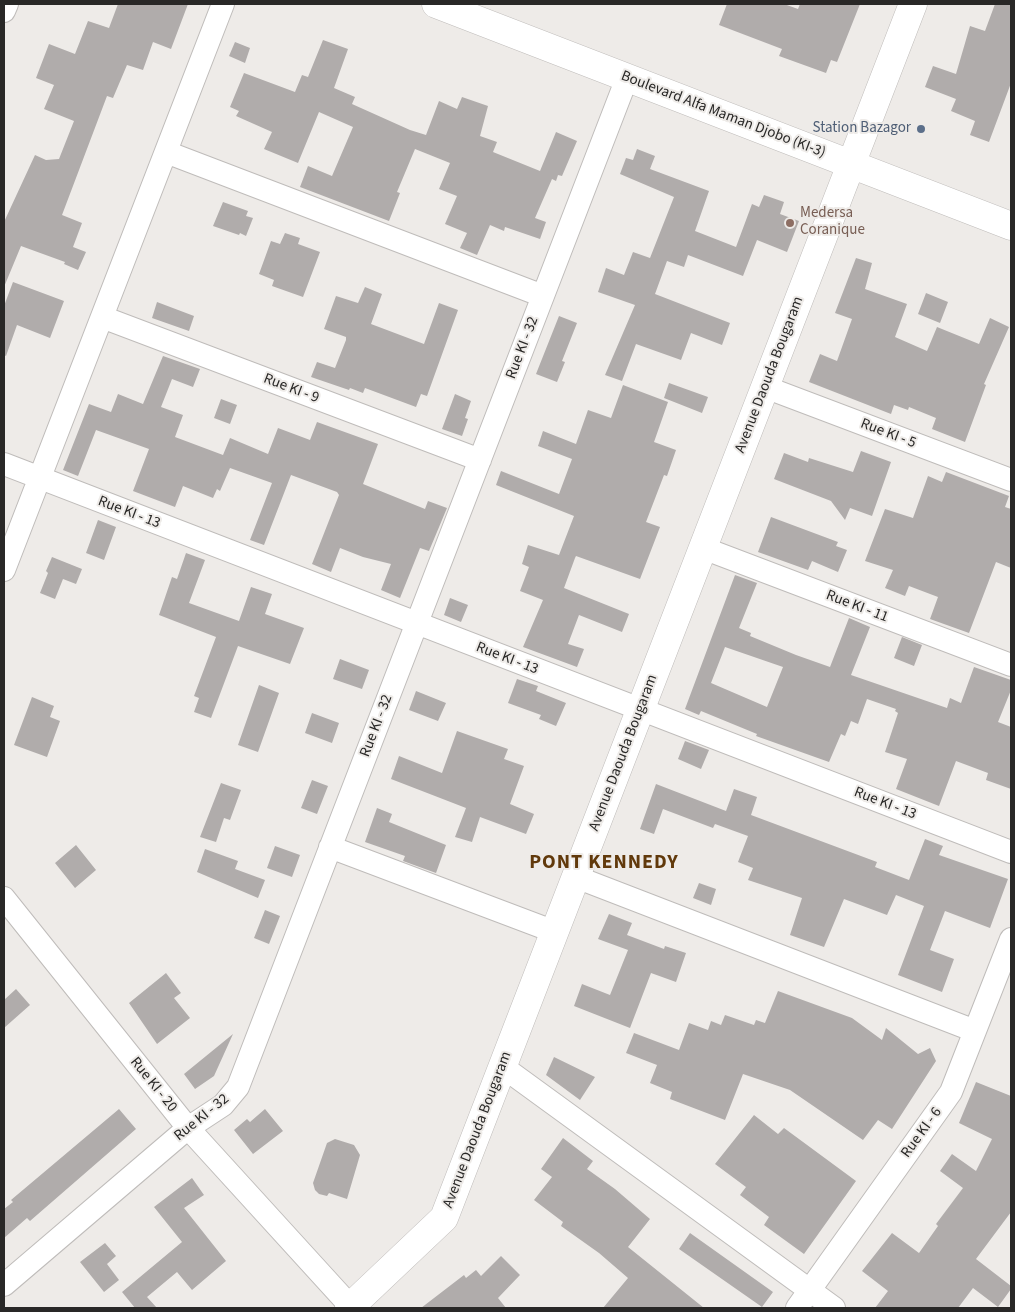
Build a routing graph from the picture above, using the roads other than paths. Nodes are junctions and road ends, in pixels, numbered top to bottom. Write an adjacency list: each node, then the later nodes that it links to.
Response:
1 (7, 4): 5 (street)
2 (223, 4): 7 (street)
3 (436, 4): 6 (street, Boulevard Alfa Maman Djobo (KI-3))
4 (913, 4): 8 (street, Avenue Daouda Bougaram)
5 (4, 12)
6 (627, 78): 8 (street, Boulevard Alfa Maman Djobo (KI-3)); 10 (street, Rue KI - 32)
7 (166, 152): 10 (street); 11 (street)
8 (851, 164): 9 (street, Boulevard Alfa Maman Djobo (KI-3)); 12 (street, Avenue Daouda Bougaram)
9 (1011, 226)
10 (543, 296): 13 (street, Rue KI - 32)
11 (102, 317): 13 (street, Rue KI - 9); 15 (street)
12 (765, 387): 16 (street, Rue KI - 5); 17 (street, Avenue Daouda Bougaram)
13 (480, 460): 19 (street, Rue KI - 32)
14 (4, 464): 15 (street, Rue KI - 13)
15 (39, 478): 18 (street); 19 (street, Rue KI - 13)
16 (1011, 480)
17 (703, 548): 20 (street, Rue KI - 11); 21 (street, Avenue Daouda Bougaram)
18 (4, 570)
19 (416, 624): 21 (street, Rue KI - 13); 22 (street, Rue KI - 32)
20 (1011, 665)
21 (641, 710): 23 (street, Rue KI - 13); 24 (street, Avenue Daouda Bougaram)
22 (330, 846): 26 (street); 30 (street, Rue KI - 32)
23 (1011, 852)
24 (576, 877): 26 (street, Avenue Daouda Bougaram); 28 (street)
25 (4, 898): 30 (street, Rue KI - 20)
26 (555, 932): 29 (street, Avenue Daouda Bougaram)
27 (1011, 938): 28 (street, Rue KI - 6)
28 (975, 1031): 32 (street, Rue KI - 6)
29 (503, 1067): 32 (street); 33 (street, Avenue Daouda Bougaram)
30 (188, 1128): 31 (street, Rue KI - 32); 33 (street, Rue KI - 20)
31 (4, 1285)
32 (803, 1299): 34 (street)
33 (351, 1308)
34 (834, 1308)

